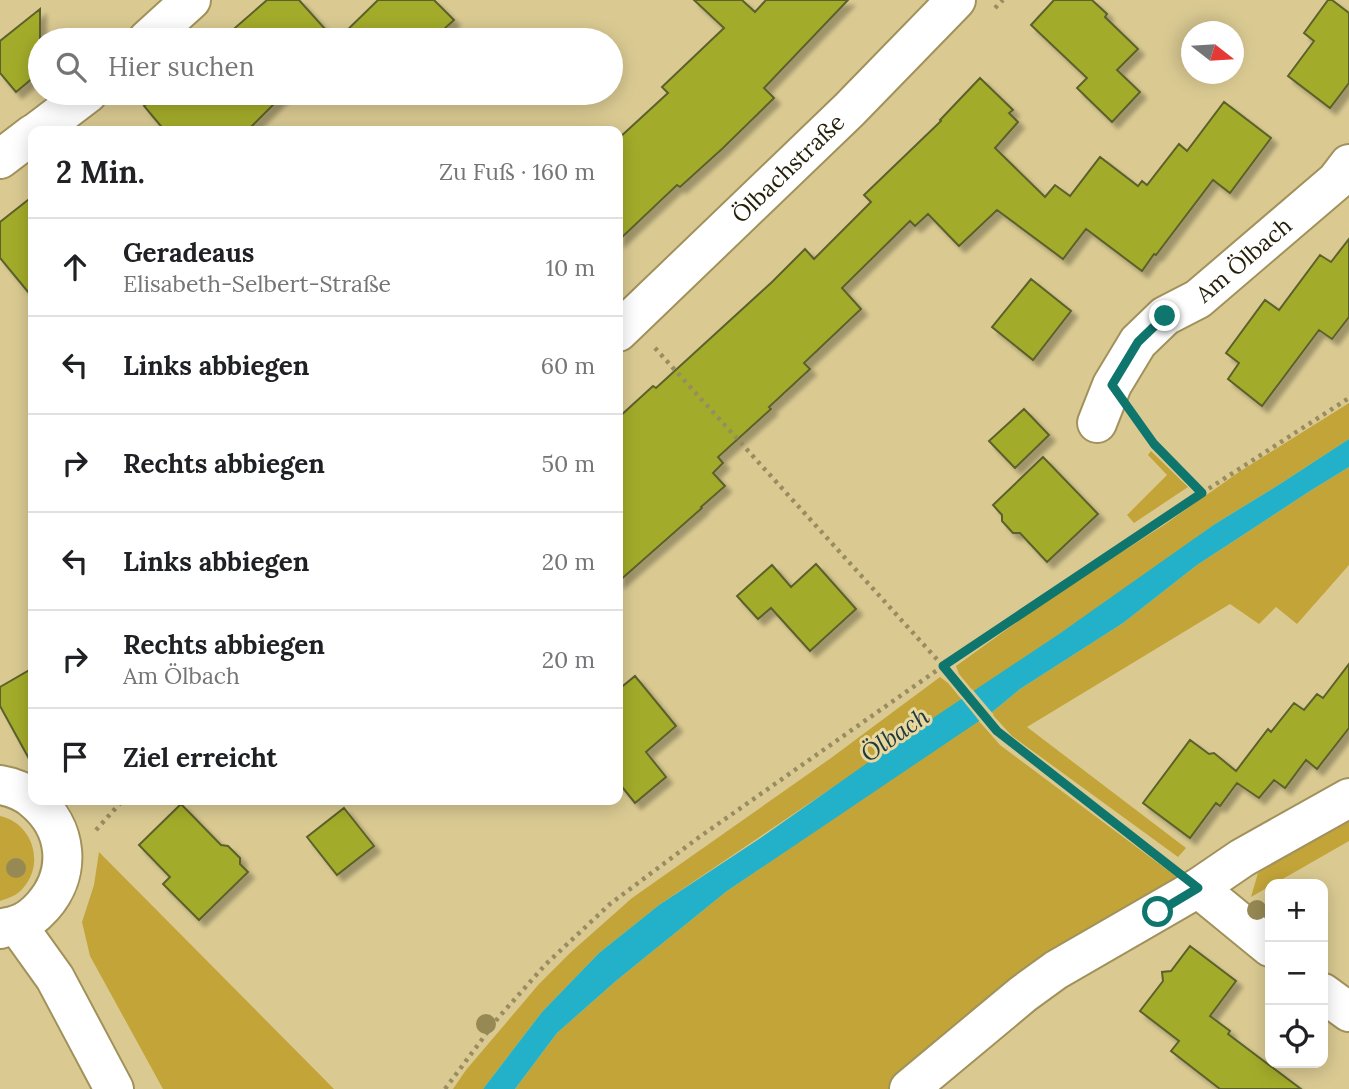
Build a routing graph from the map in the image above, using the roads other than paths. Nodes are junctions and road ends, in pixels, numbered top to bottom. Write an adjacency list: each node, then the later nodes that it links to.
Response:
1 (191, 0): 3 (street)
2 (956, 0): 9 (street, Ölbachstraße)
3 (160, 28)
4 (74, 105): 5 (street)
5 (45, 126)
6 (28, 138): 7 (street)
7 (0, 159)
8 (1349, 164): 10 (street, Am Ölbach)
9 (635, 338)
10 (1097, 423)
11 (0, 785): 12 (street)
12 (28, 795)
13 (1349, 798): 15 (street)
14 (44, 805): 16 (street)
15 (1198, 888): 17 (street); 21 (street)
16 (9, 927): 20 (street)
17 (1265, 943)
18 (1328, 997): 19 (street)
19 (1349, 1012)
20 (114, 1089)
21 (909, 1089)

